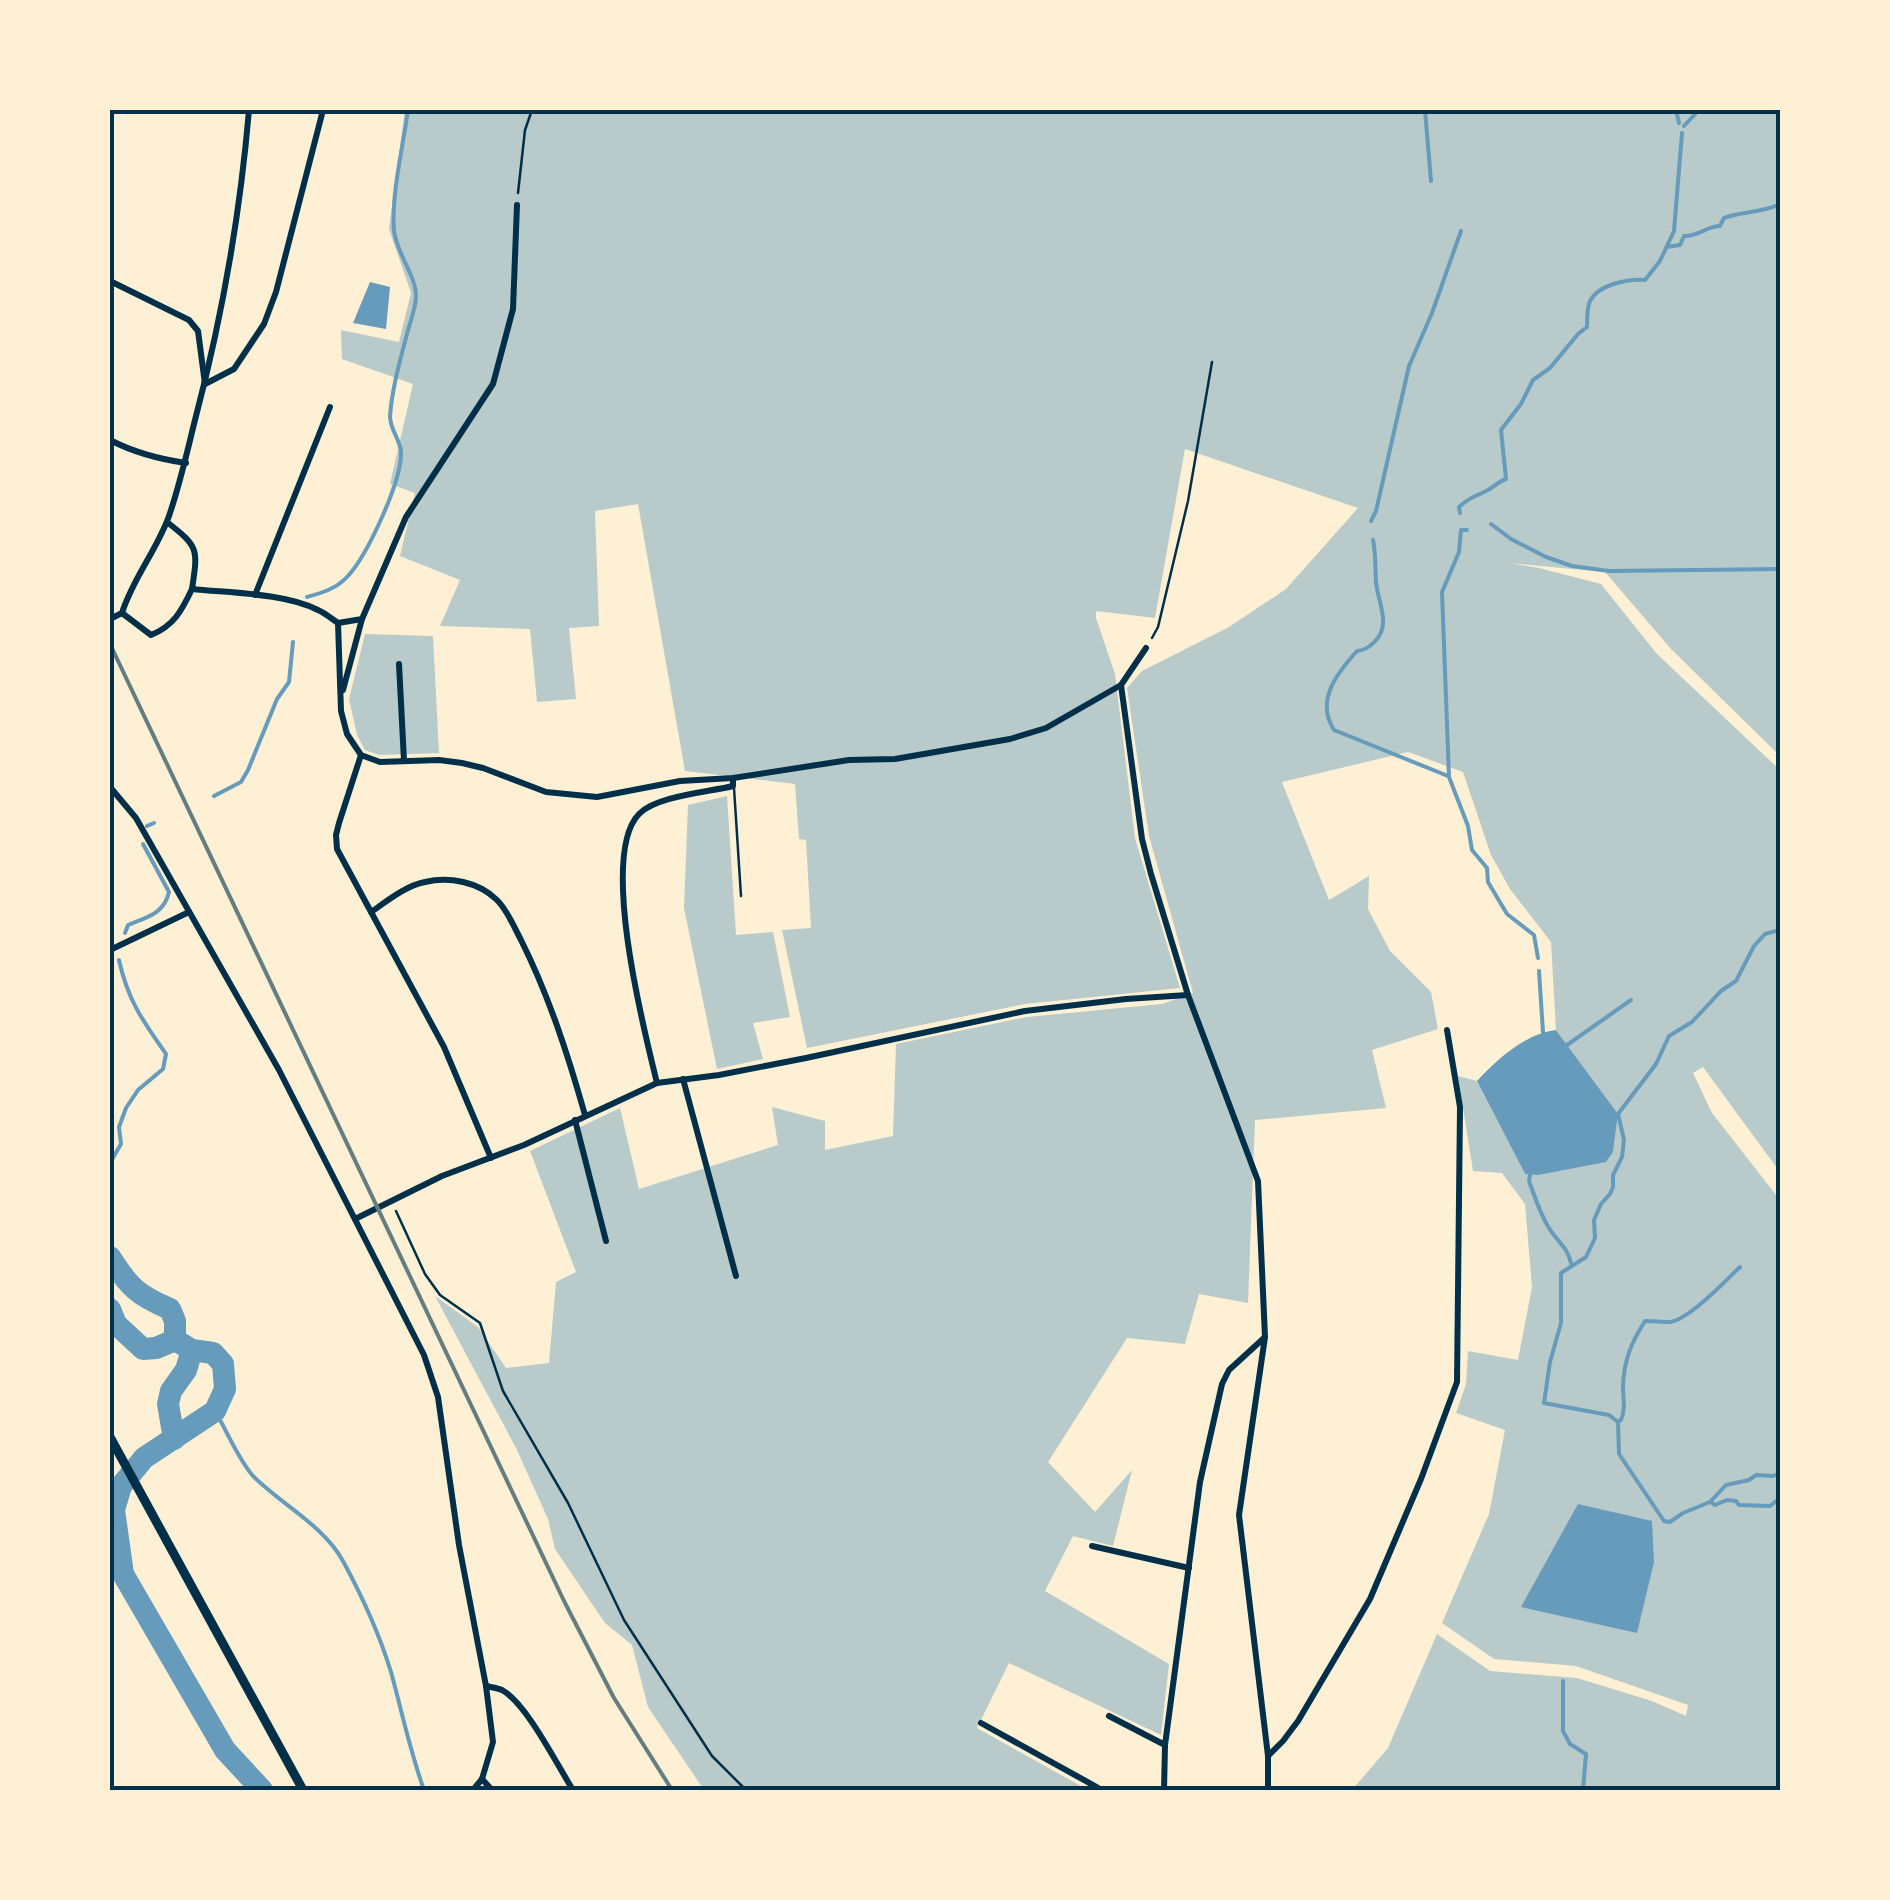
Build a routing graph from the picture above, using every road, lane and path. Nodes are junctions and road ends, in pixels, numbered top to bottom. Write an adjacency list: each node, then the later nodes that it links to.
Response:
1 (251, 110): 7 (street)
2 (323, 110): 7 (street)
3 (532, 110): 4 (path)
4 (517, 205): 16 (street)
5 (110, 281): 7 (street)
6 (1212, 362): 18 (path)
7 (206, 384): 10 (street)
8 (330, 407): 13 (street)
9 (110, 440): 10 (street)
10 (186, 463): 11 (street)
11 (167, 522): 12 (street); 14 (street)
12 (192, 589): 13 (street); 14 (street)
13 (255, 595): 17 (street)
14 (122, 613): 15 (street)
15 (110, 619)
16 (362, 619): 17 (street); 21 (street)
17 (338, 623): 21 (street)
18 (1146, 648): 20 (street)
19 (399, 664): 23 (street)
20 (1121, 685): 24 (street); 30 (street)
21 (340, 698): 22 (street)
22 (361, 754): 23 (street); 28 (street)
23 (404, 761): 24 (street)
24 (733, 782): 26 (lane); 33 (street)
25 (110, 787): 27 (street)
26 (741, 896)
27 (189, 912): 29 (street); 38 (street)
28 (370, 912): 34 (street); 36 (street)
29 (110, 950)
30 (1188, 995): 32 (street); 41 (street)
31 (1447, 1030): 49 (street)
32 (683, 1080): 33 (street); 40 (street)
33 (658, 1083): 34 (street)
34 (585, 1116): 35 (street)
35 (575, 1120): 36 (street); 39 (street)
36 (491, 1158): 37 (street)
37 (391, 1201): 38 (street); 55 (path)
38 (355, 1219): 45 (street)
39 (606, 1241)
40 (736, 1276)
41 (1264, 1336): 44 (street); 49 (street)
42 (110, 1437): 51 (main road)
43 (1092, 1546): 44 (street)
44 (1189, 1568): 48 (street)
45 (486, 1686): 50 (street); 54 (street)
46 (1109, 1716): 48 (street)
47 (981, 1723): 56 (street)
48 (1165, 1745): 57 (street)
49 (1268, 1756): 58 (street)
50 (482, 1779): 52 (street); 53 (street)
51 (303, 1790)
52 (474, 1790)
53 (492, 1790)
54 (574, 1790)
55 (750, 1790)
56 (1102, 1790)
57 (1164, 1790)
58 (1268, 1790)

